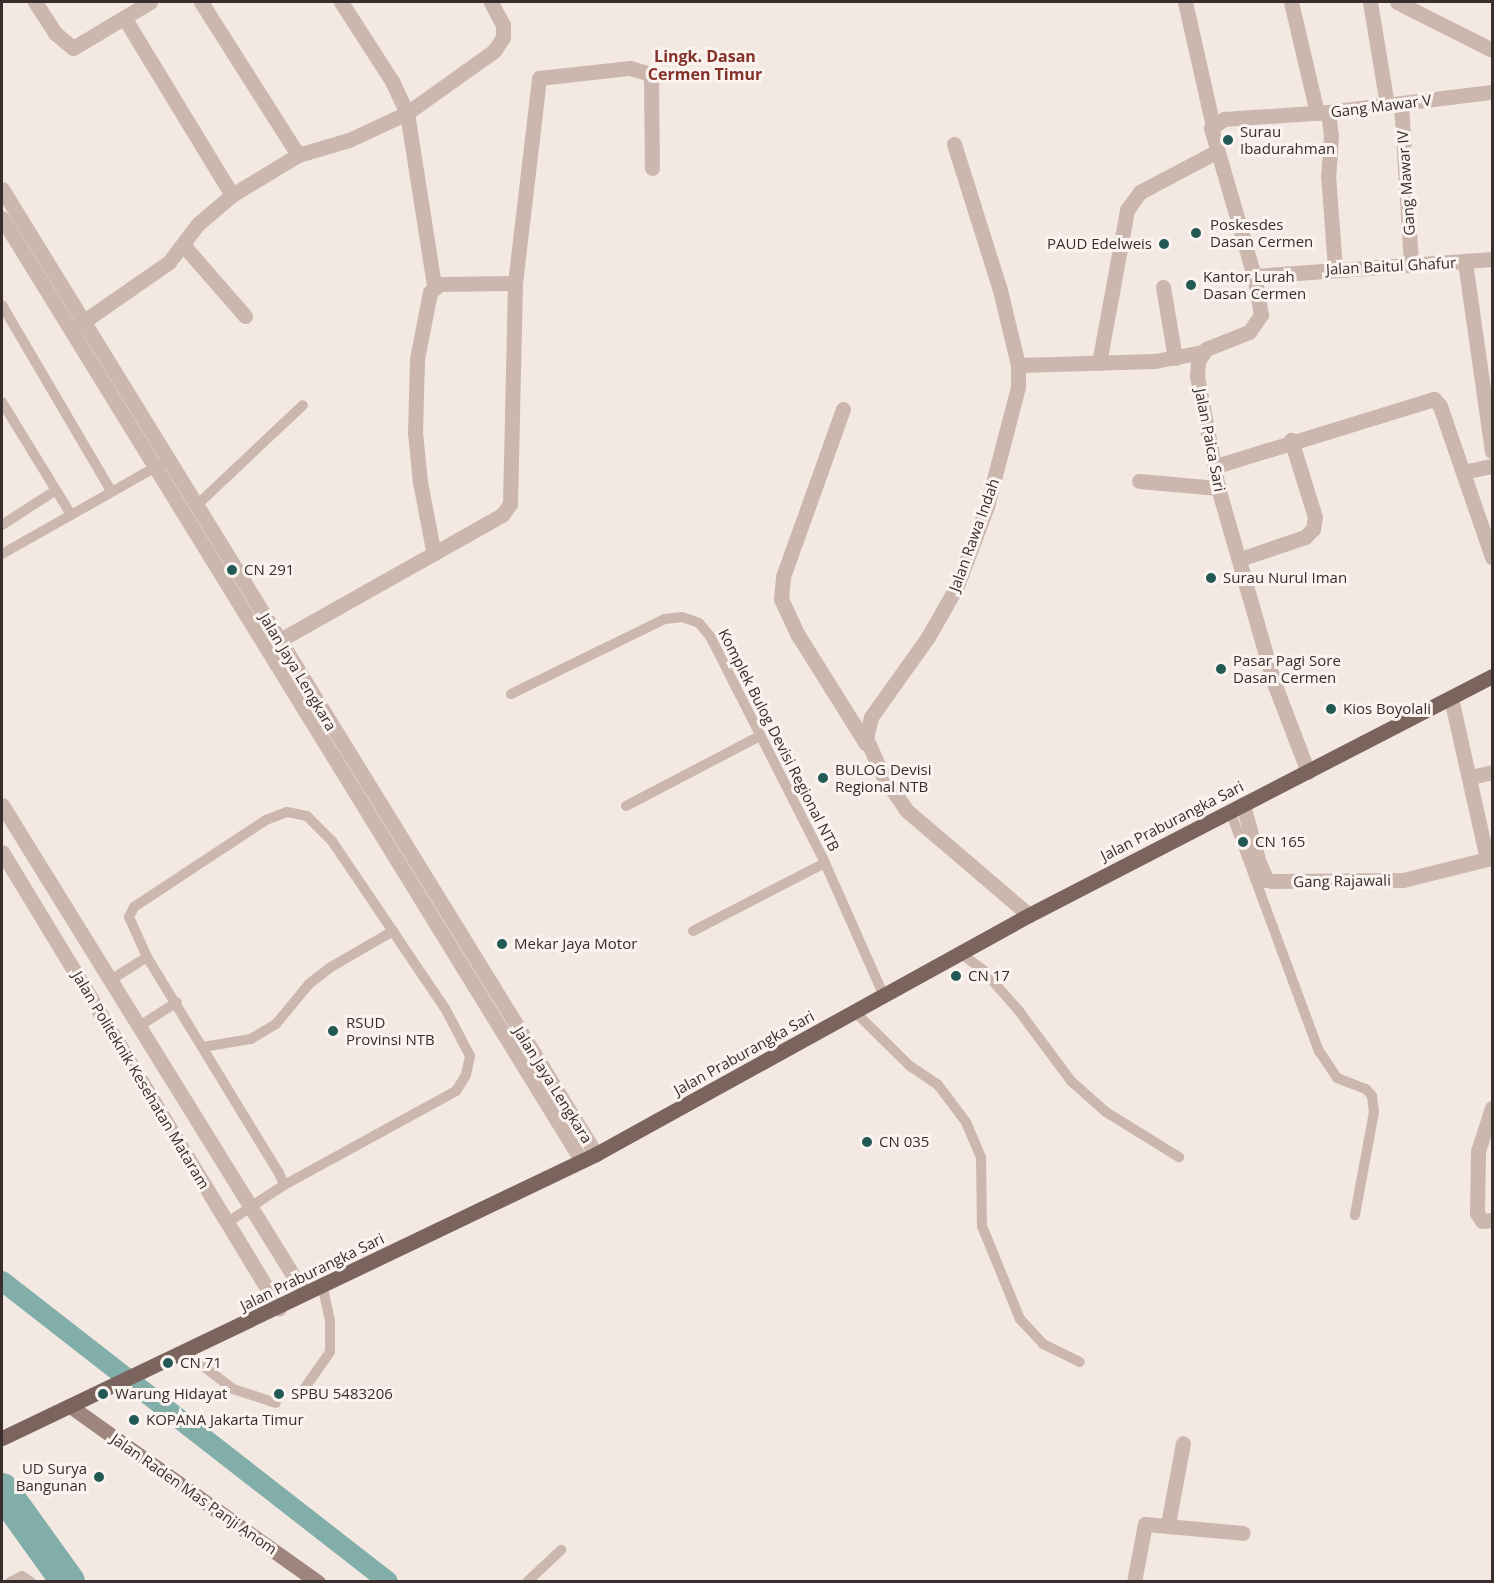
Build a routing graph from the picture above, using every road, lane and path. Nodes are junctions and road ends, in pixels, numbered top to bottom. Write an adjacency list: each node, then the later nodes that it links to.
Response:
1 (36, 2): 10 (street)
2 (150, 2): 10 (street)
3 (201, 2): 18 (street)
4 (341, 2): 15 (street)
5 (491, 2): 15 (street)
6 (1185, 2): 16 (street)
7 (1291, 2): 14 (street)
8 (1370, 2): 13 (street, Gang Mawar IV)
9 (1397, 2): 11 (street)
10 (125, 18): 21 (street)
11 (1492, 50)
12 (1492, 92): 13 (street, Gang Mawar V)
13 (1394, 104): 14 (street, Gang Mawar V); 26 (street, Gang Mawar IV)
14 (1323, 112): 16 (street, Gang Mawar V); 27 (street)
15 (407, 113): 18 (street); 30 (street)
16 (1213, 139): 28 (street); 37 (street, Gang Mawar V)
17 (954, 144): 38 (street, Jalan Rawa Indah)
18 (298, 155): 21 (street)
19 (652, 168): 29 (street)
20 (2, 189): 34 (street, Jalan Jaya Lengkara)
21 (232, 195): 23 (street)
22 (2, 218): 34 (street, Jalan Jaya Lengkara)
23 (184, 246): 33 (street); 34 (street)
24 (1492, 259): 25 (street, Jalan Baitul Ghafur)
25 (1465, 262): 26 (street, Jalan Baitul Ghafur); 43 (street)
26 (1411, 263): 27 (street, Jalan Baitul Ghafur)
27 (1335, 268): 28 (street, Jalan Baitul Ghafur)
28 (1254, 276): 35 (street)
29 (515, 283): 30 (street); 57 (street)
30 (434, 286): 57 (street)
31 (1163, 287): 36 (street)
32 (2, 305): 52 (lane)
33 (245, 316)
34 (78, 326): 44 (street, Jalan Jaya Lengkara); 46 (street, Jalan Jaya Lengkara)
35 (1203, 352): 36 (street); 47 (street, Jalan Paica Sari)
36 (1175, 358): 37 (street)
37 (1099, 363): 38 (street)
38 (1018, 365): 65 (street, Jalan Rawa Indah)
39 (2, 402): 51 (lane)
40 (303, 405): 53 (lane)
41 (843, 409): 65 (street)
42 (1291, 440): 47 (street); 48 (street); 59 (street)
43 (1492, 451)
44 (171, 458): 46 (lane); 53 (street, Jalan Jaya Lengkara)
45 (1492, 465): 48 (street)
46 (156, 466): 52 (lane); 60 (street, Jalan Jaya Lengkara)
47 (1216, 466): 50 (street, Jalan Paica Sari)
48 (1463, 472): 56 (street)
49 (1139, 481): 50 (street)
50 (1218, 488): 59 (street, Jalan Paica Sari)
51 (56, 490): 54 (lane); 55 (lane)
52 (111, 491): 54 (lane)
53 (198, 504): 60 (street, Jalan Jaya Lengkara)
54 (70, 513): 58 (lane)
55 (2, 525)
56 (1491, 546)
57 (433, 550): 60 (street)
58 (2, 554)
59 (1240, 559): 66 (street, Jalan Paica Sari)
60 (272, 644): 91 (street, Jalan Jaya Lengkara); 94 (street, Jalan Jaya Lengkara)
61 (1492, 676): 63 (main road, Jalan Praburangka Sari)
62 (511, 694): 64 (lane, Komplek Bulog Devisi Regional NTB)
63 (1451, 698): 66 (main road, Jalan Praburangka Sari); 68 (street)
64 (760, 736): 70 (lane); 75 (lane, Komplek Bulog Devisi Regional NTB)
65 (866, 744): 76 (street)
66 (1308, 772): 71 (main road, Jalan Praburangka Sari)
67 (1492, 772): 68 (street)
68 (1471, 777): 73 (street)
69 (2, 805): 72 (street)
70 (626, 806)
71 (1237, 808): 73 (street, Gang Rajawali); 76 (main road, Jalan Praburangka Sari); 97 (lane)
72 (6, 823): 81 (street)
73 (1490, 859)
74 (4, 861): 88 (street, Jalan Politeknik Kesehatan Mataram)
75 (825, 863): 78 (lane); 82 (lane, Komplek Bulog Devisi Regional NTB)
76 (1029, 915): 79 (main road, Jalan Praburangka Sari)
77 (393, 931): 80 (lane); 86 (lane); 95 (lane)
78 (693, 932)
79 (960, 953): 82 (main road, Jalan Praburangka Sari); 92 (lane)
80 (147, 957): 81 (lane); 83 (lane)
81 (109, 981): 85 (street)
82 (884, 996): 84 (main road, Jalan Praburangka Sari)
83 (177, 1002): 85 (lane); 86 (lane)
84 (855, 1012): 91 (main road, Jalan Praburangka Sari); 104 (lane)
85 (138, 1027): 87 (street)
86 (203, 1047): 95 (lane)
87 (152, 1049): 88 (street); 96 (street)
88 (130, 1063): 99 (street, Jalan Politeknik Kesehatan Mataram)
89 (1492, 1108): 90 (street)
90 (1478, 1151): 93 (street); 98 (street)
91 (596, 1154): 94 (main road, Jalan Praburangka Sari)
92 (1179, 1157)
93 (1492, 1159)
94 (582, 1161): 100 (main road, Jalan Praburangka Sari)
95 (284, 1185): 96 (lane)
96 (251, 1209): 99 (lane); 101 (street)
97 (1355, 1215)
98 (1492, 1220)
99 (228, 1222): 102 (street, Jalan Politeknik Kesehatan Mataram)
100 (322, 1283): 101 (main road, Jalan Praburangka Sari); 105 (lane)
101 (304, 1293): 102 (main road, Jalan Praburangka Sari)
102 (279, 1308): 103 (main road, Jalan Praburangka Sari)
103 (185, 1352): 106 (lane); 107 (main road, Jalan Praburangka Sari)
104 (1080, 1362)
105 (304, 1389)
106 (276, 1403)
107 (70, 1406): 108 (main road, Jalan Praburangka Sari); 115 (street, Jalan Raden Mas Panji Anom)
108 (2, 1438)
109 (1183, 1443): 110 (street)
110 (1168, 1524): 111 (street); 117 (street)
111 (1243, 1533)
112 (561, 1550): 116 (lane)
113 (10, 1581): 114 (lane)
114 (31, 1581)
115 (318, 1581)
116 (527, 1581)
117 (1134, 1581)

